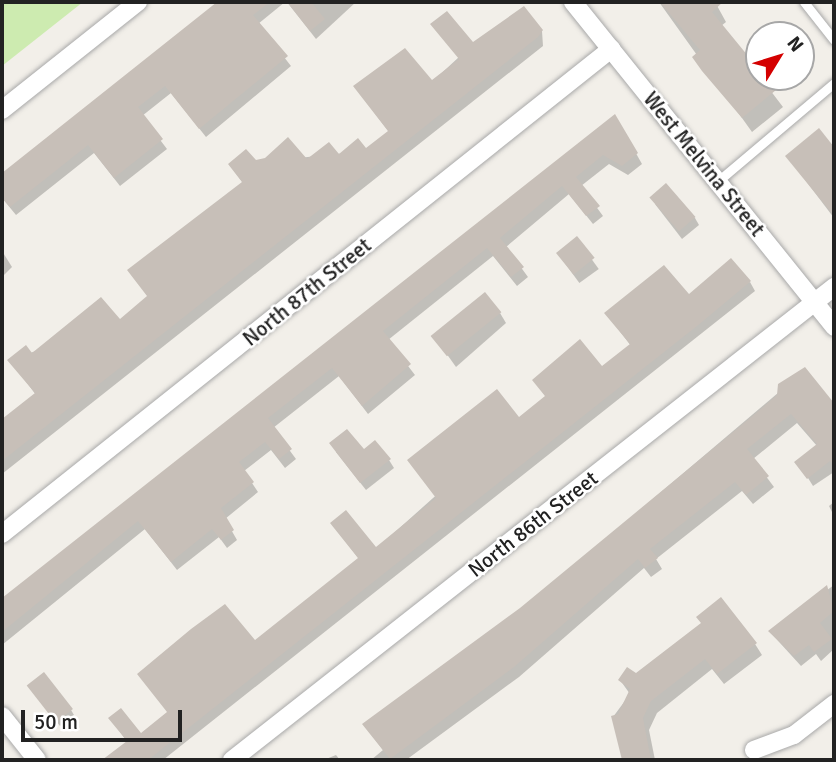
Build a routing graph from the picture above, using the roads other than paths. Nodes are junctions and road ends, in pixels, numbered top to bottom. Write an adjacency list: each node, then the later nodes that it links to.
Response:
1 (138, 2): 7 (street)
2 (573, 2): 5 (street, West Melvina Street)
3 (804, 2): 4 (lane)
4 (834, 40)
5 (611, 49): 8 (street, West Melvina Street); 12 (street, North 87th Street)
6 (834, 83): 8 (lane)
7 (2, 110)
8 (718, 181): 10 (street, West Melvina Street)
9 (834, 287): 10 (street, North 86th Street)
10 (814, 303): 11 (street, West Melvina Street); 17 (street, North 86th Street)
11 (834, 327)
12 (2, 534)
13 (834, 704): 15 (street)
14 (4, 724): 16 (street)
15 (754, 750)
16 (37, 760)
17 (232, 760)

